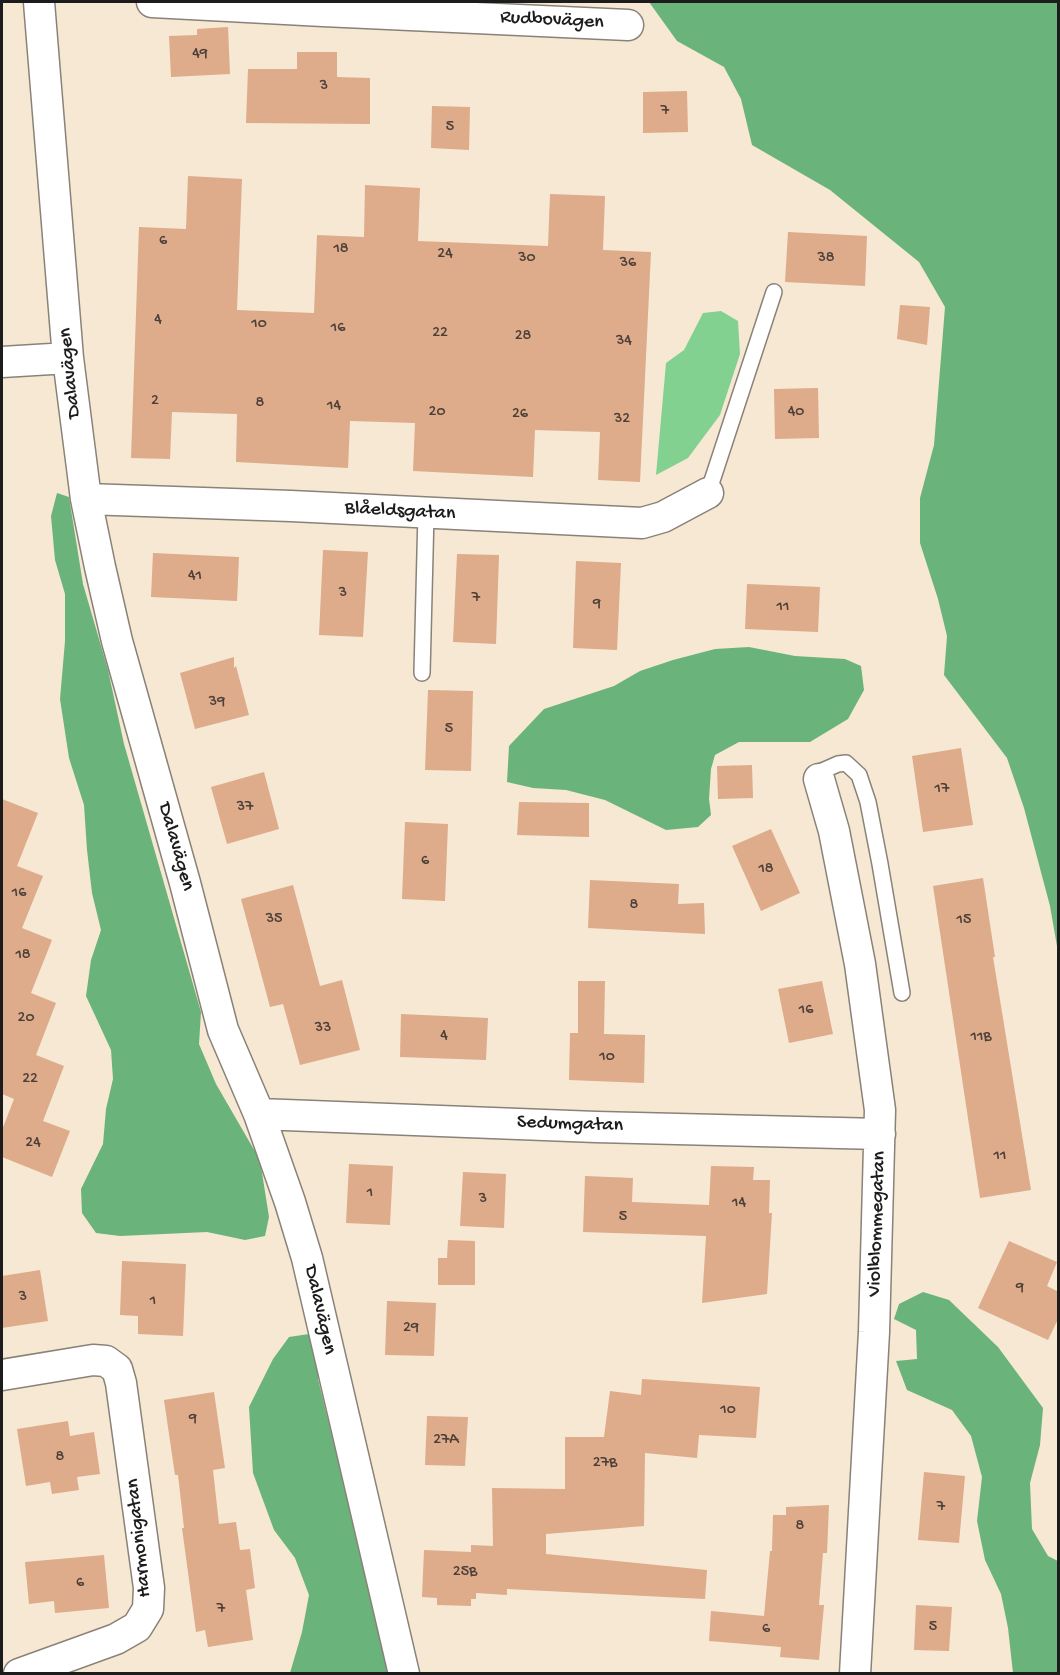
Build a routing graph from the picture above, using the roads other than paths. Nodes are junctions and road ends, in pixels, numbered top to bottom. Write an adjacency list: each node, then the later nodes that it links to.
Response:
1 (39, 2): 6 (street, Dalavägen)
2 (153, 2): 3 (street, Rudbovägen)
3 (323, 6): 4 (street, Rudbovägen)
4 (628, 25)
5 (774, 292): 8 (lane)
6 (68, 358): 7 (street); 9 (street, Dalavägen)
7 (2, 362)
8 (708, 493): 10 (street, Blåeldsgatan)
9 (86, 499): 10 (street, Blåeldsgatan); 14 (street, Dalavägen)
10 (426, 513): 11 (lane)
11 (422, 673)
12 (819, 779): 13 (lane); 15 (street, Violblommegatan)
13 (902, 993)
14 (259, 1114): 15 (street, Sedumgatan); 18 (street, Dalavägen)
15 (880, 1134): 19 (street, Violblommegatan)
16 (2, 1375): 17 (street, Harmonigatan)
17 (19, 1674)
18 (404, 1674)
19 (855, 1674)

